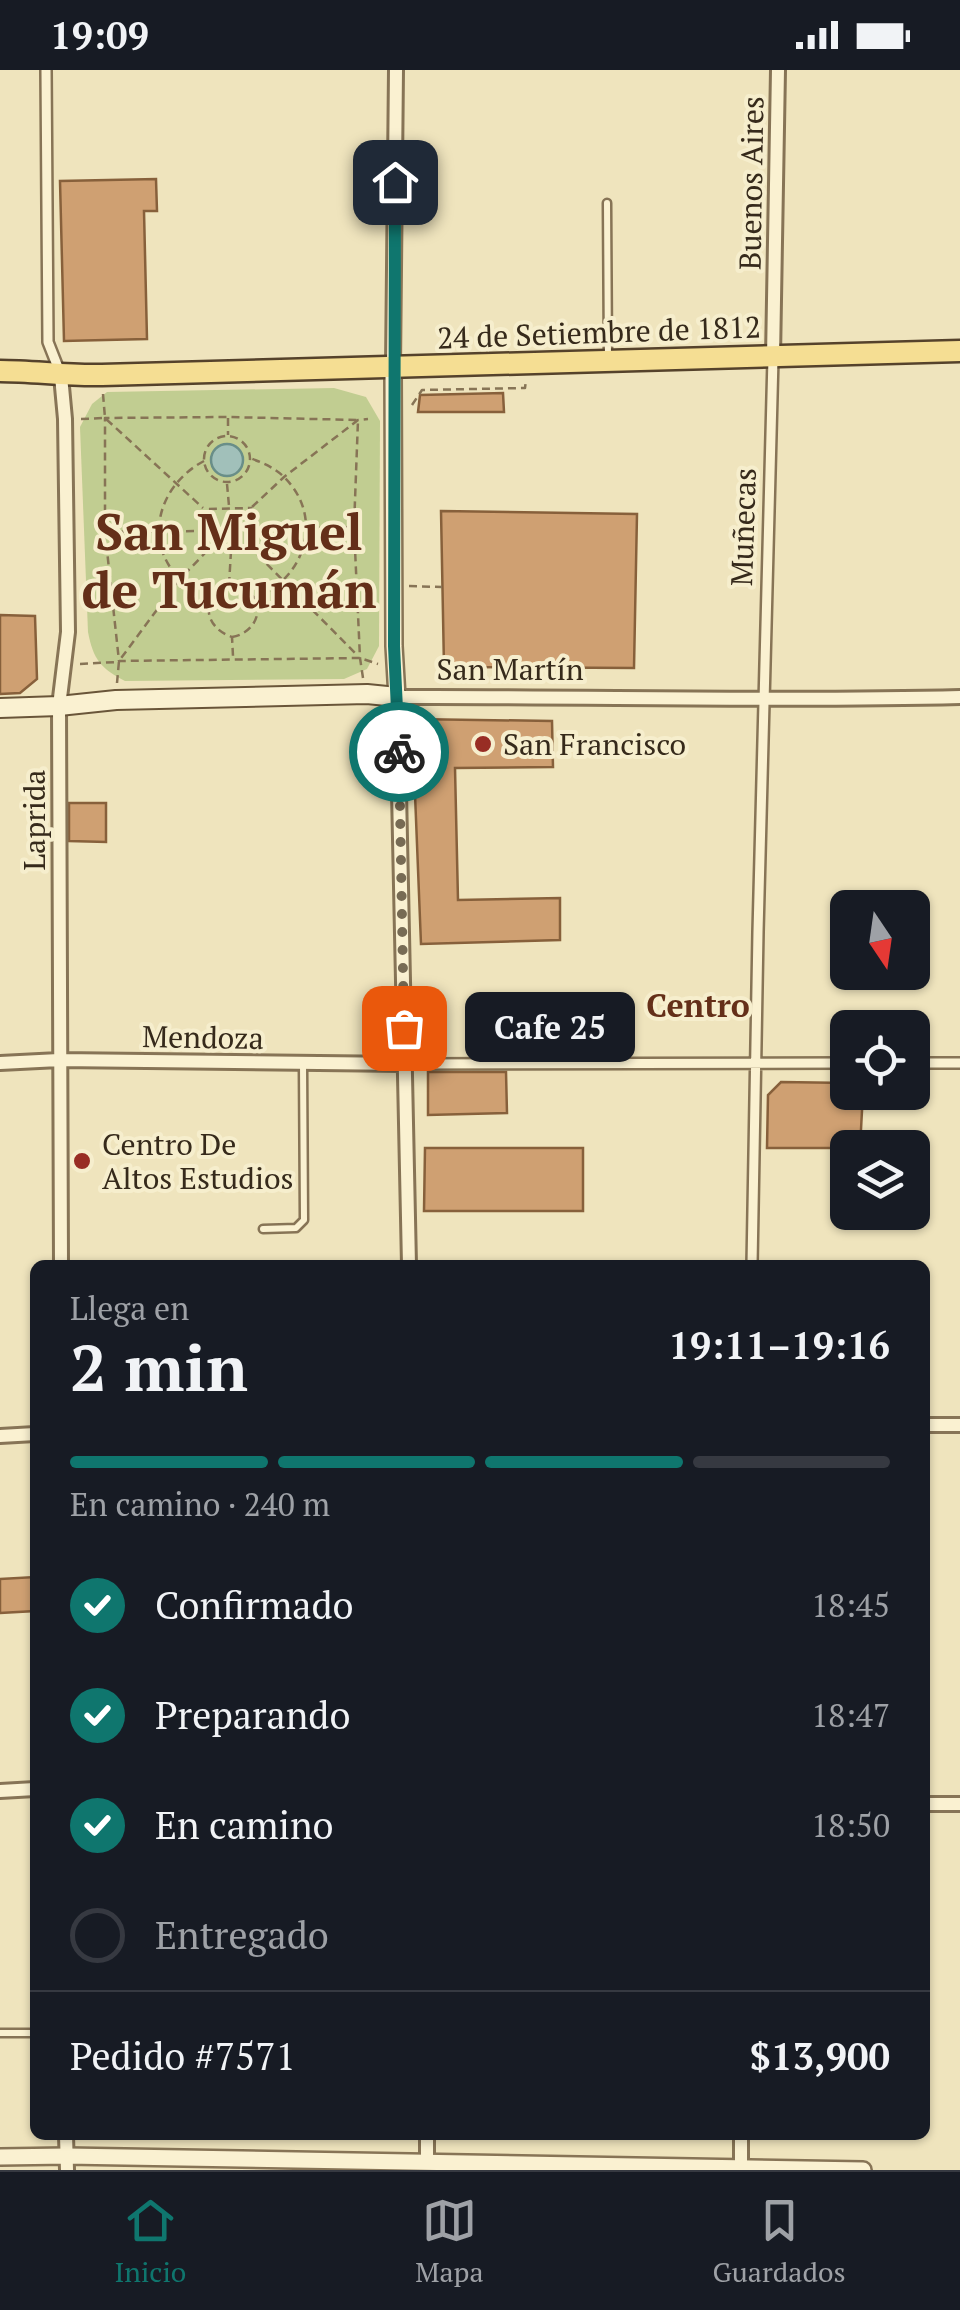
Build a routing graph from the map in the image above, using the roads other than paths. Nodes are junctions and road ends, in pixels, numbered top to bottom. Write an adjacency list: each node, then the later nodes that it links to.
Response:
1 (46, 70): 10 (street)
2 (396, 70): 8 (street)
3 (778, 70): 6 (street, Buenos Aires)
4 (607, 203): 7 (lane)
5 (960, 350): 6 (main road, 24 de Setiembre de 1812)
6 (773, 357): 7 (main road, 24 de Setiembre de 1812); 13 (street, Muñecas)
7 (608, 361): 8 (main road, 24 de Setiembre de 1812)
8 (393, 368): 10 (main road, 24 de Setiembre de 1812); 11 (street)
9 (0, 372): 10 (main road, 24 de Setiembre de 1812)
10 (61, 376): 14 (street, Laprida)
11 (397, 697): 13 (street, San Martín); 14 (main road, San Martín); 23 (street)
12 (960, 697): 13 (street, San Martín)
13 (764, 698): 19 (street, Muñecas)
14 (59, 706): 15 (main road, San Martín); 16 (street, Laprida)
15 (0, 708)
16 (59, 1060): 18 (street, Mendoza); 22 (street, Mendoza); 25 (street, Laprida)
17 (960, 1062): 21 (street)
18 (304, 1063): 23 (street, Mendoza); 24 (lane)
19 (755, 1063): 20 (street); 23 (street); 27 (street, Muñecas)
20 (830, 1063)
21 (930, 1063)
22 (0, 1064)
23 (405, 1064): 26 (street)
24 (264, 1229)
25 (61, 1260)
26 (409, 1260)
27 (752, 1260)
28 (930, 1425): 29 (street)
29 (960, 1425)
30 (30, 1434): 31 (street)
31 (0, 1436)
32 (30, 1789): 33 (street)
33 (0, 1791)
34 (930, 1804): 35 (street)
35 (960, 1804)
36 (0, 2033): 37 (lane)
37 (30, 2033)
38 (427, 2140): 42 (street)
39 (741, 2140): 43 (street)
40 (0, 2158): 41 (street)
41 (67, 2163): 42 (street)
42 (427, 2166): 43 (street)
43 (741, 2170): 44 (street)
44 (863, 2170)

